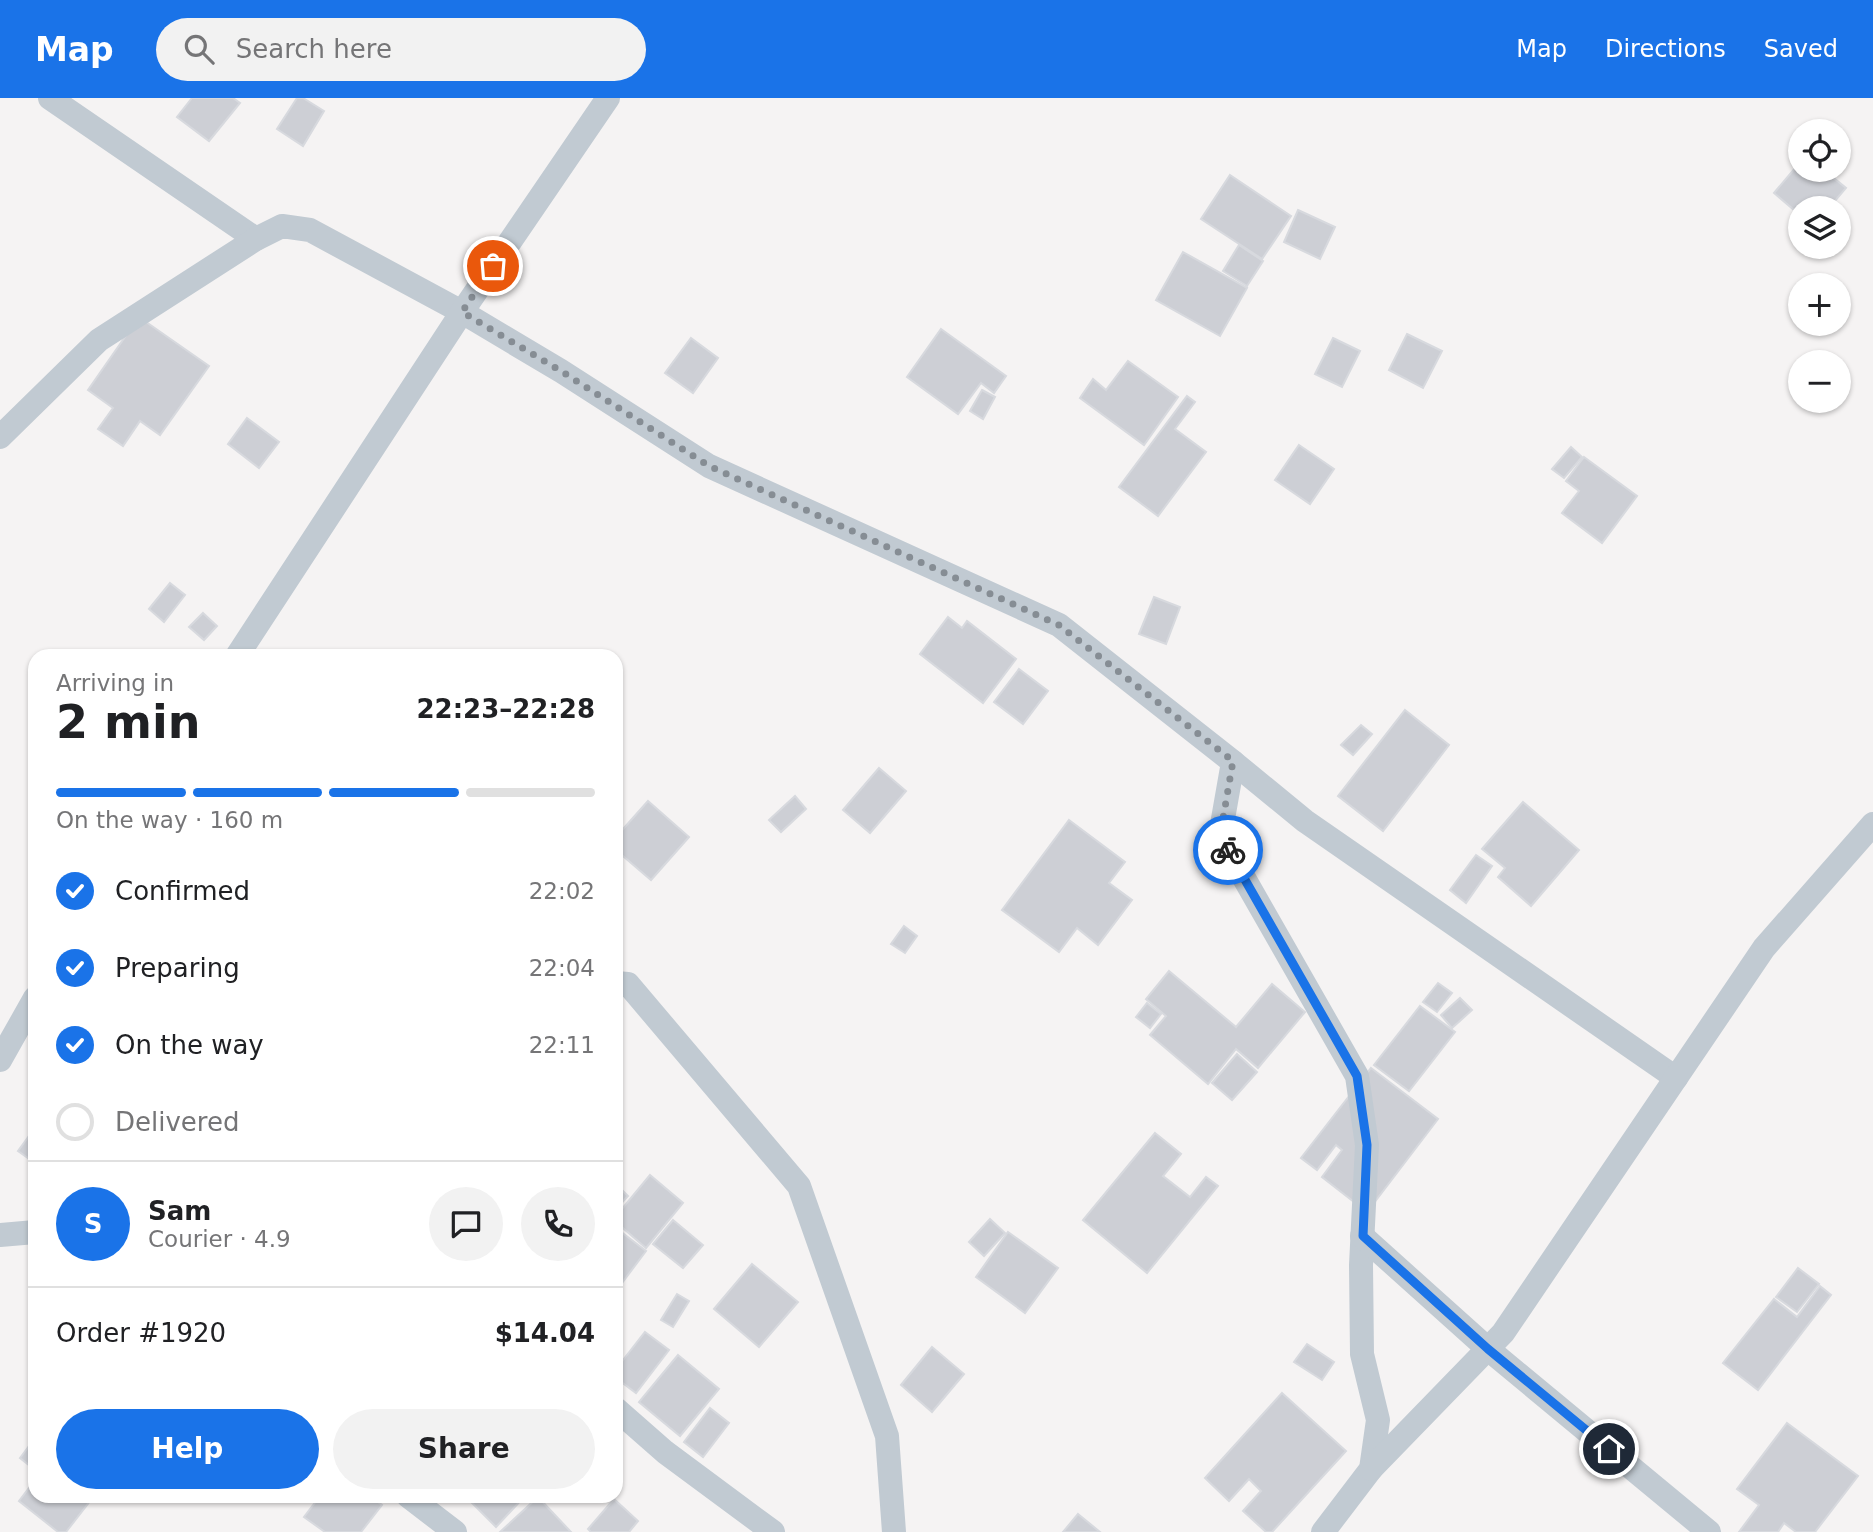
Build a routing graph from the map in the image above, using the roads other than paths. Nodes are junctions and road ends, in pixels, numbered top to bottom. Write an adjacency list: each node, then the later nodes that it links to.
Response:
1 (50, 98): 3 (street)
2 (602, 101): 4 (street)
3 (256, 239): 4 (street); 5 (street)
4 (462, 312): 6 (street); 7 (street)
5 (2, 434)
6 (242, 649)
7 (1233, 761): 12 (street); 15 (street)
8 (1870, 833): 12 (street)
9 (623, 984): 22 (street)
10 (28, 1010): 11 (street)
11 (0, 1060)
12 (1676, 1078): 16 (street)
13 (28, 1233): 14 (street)
14 (0, 1235)
15 (1363, 1236): 16 (street); 18 (street)
16 (1488, 1349): 18 (street); 24 (street)
17 (623, 1415): 21 (street)
18 (1371, 1469): 23 (street)
19 (417, 1503): 20 (street)
20 (455, 1532)
21 (773, 1532)
22 (894, 1532)
23 (1323, 1532)
24 (1709, 1532)

